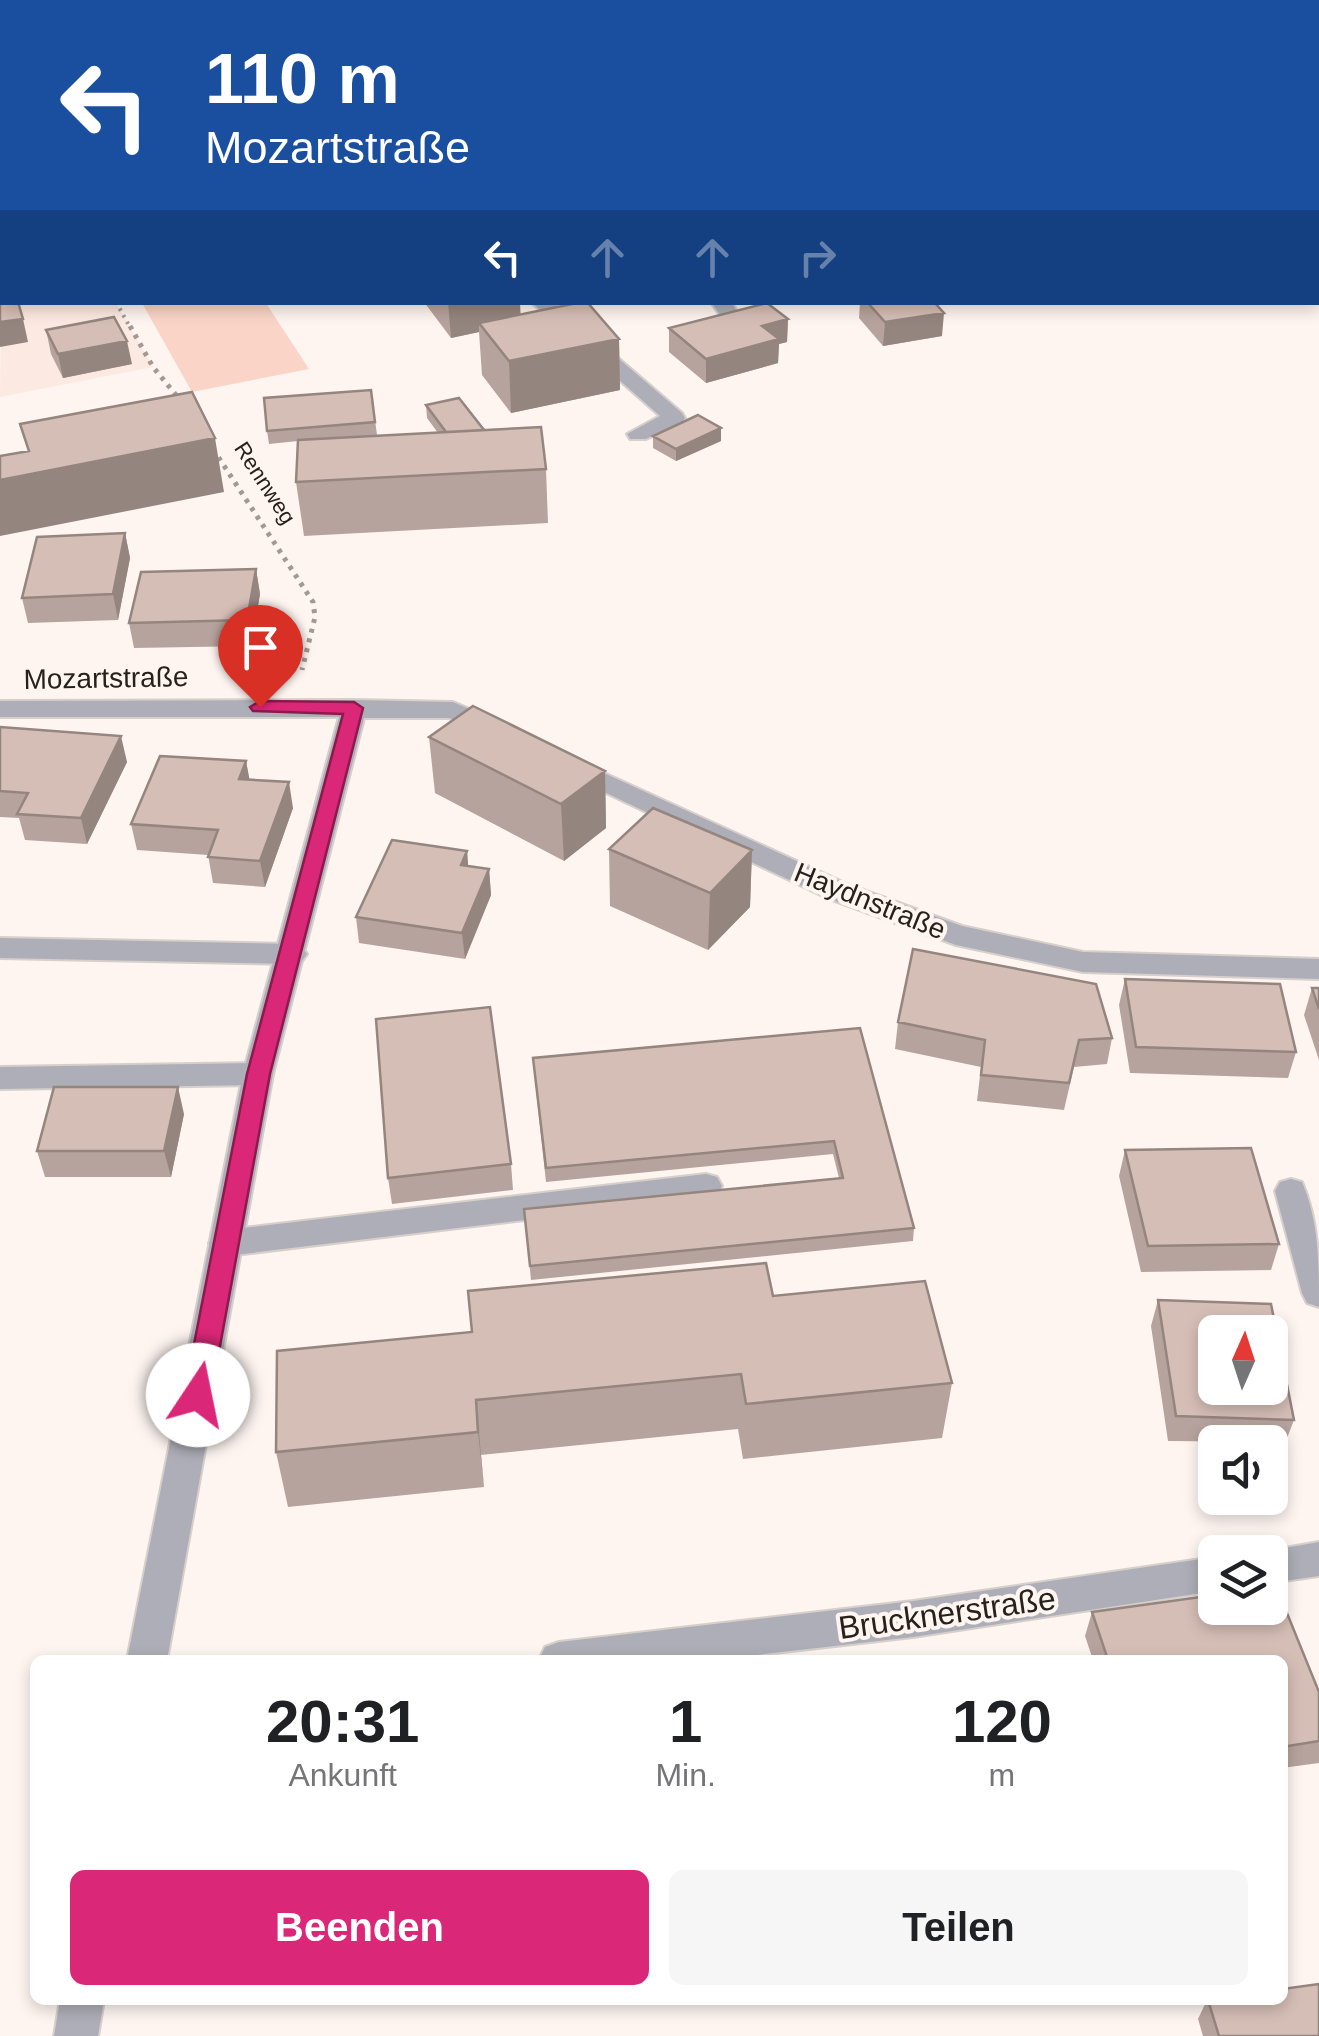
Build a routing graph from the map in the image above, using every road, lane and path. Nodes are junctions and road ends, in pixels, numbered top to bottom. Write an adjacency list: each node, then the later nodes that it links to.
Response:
1 (118, 305): 3 (path)
2 (545, 305): 4 (street)
3 (184, 404)
4 (638, 434)
5 (206, 437): 6 (path, Rennweg)
6 (293, 706): 7 (street, Mozartstraße); 8 (street, Mozartstraße)
7 (354, 708): 9 (street, Mozartstraße); 11 (street)
8 (0, 709)
9 (453, 710): 12 (street, Haydnstraße)
10 (0, 948): 11 (street)
11 (292, 954): 13 (street)
12 (1319, 969)
13 (258, 1074): 14 (street); 17 (street)
14 (0, 1078)
15 (706, 1186): 17 (street)
16 (1291, 1191): 18 (street)
17 (226, 1244): 22 (street)
18 (1319, 1294)
19 (1319, 1559): 20 (street)
20 (1288, 1563)
21 (1198, 1577): 23 (street, Brucknerstraße)
22 (148, 1655)
23 (603, 1655)
24 (81, 2005): 25 (street)
25 (76, 2036)

